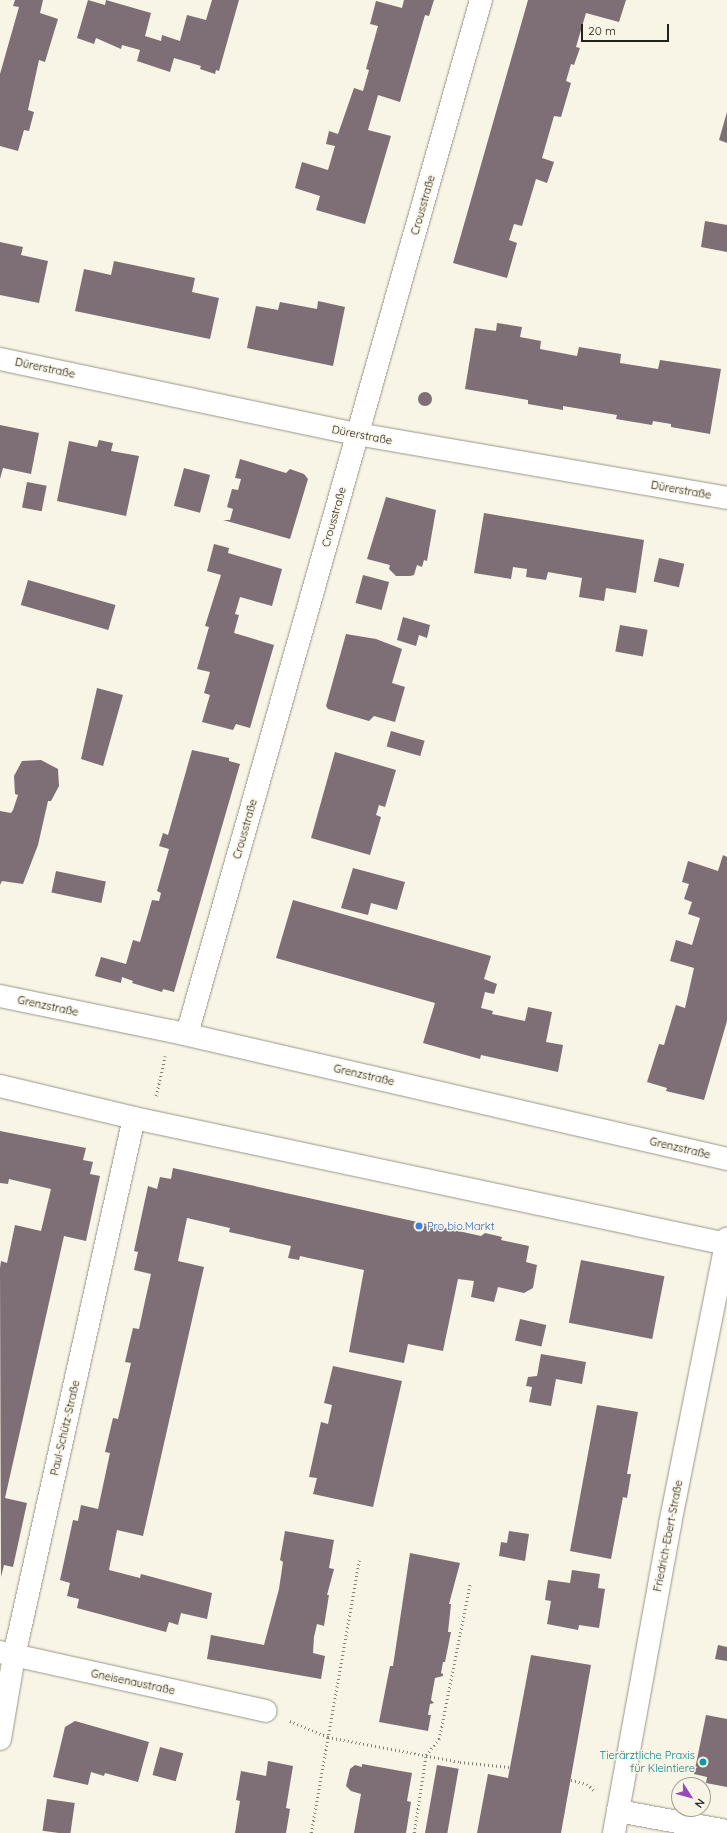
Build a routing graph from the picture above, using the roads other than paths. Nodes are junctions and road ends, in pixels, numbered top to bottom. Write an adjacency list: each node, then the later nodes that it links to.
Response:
1 (481, 0): 3 (street, Crousstraße)
2 (0, 358): 3 (street, Dürerstraße)
3 (357, 434): 4 (street, Dürerstraße); 6 (street, Crousstraße)
4 (727, 498)
5 (0, 996): 6 (street, Grenzstraße)
6 (179, 1033): 9 (street, Grenzstraße)
7 (0, 1086): 8 (street)
8 (134, 1118): 10 (street); 11 (street, Paul-Schütz-Straße)
9 (727, 1159)
10 (727, 1242): 14 (street, Friedrich-Ebert-Straße)
11 (7, 1654): 12 (street, Gneisenaustraße); 13 (street, Paul-Schütz-Straße)
12 (266, 1711)
13 (0, 1739)
14 (618, 1811): 15 (street); 16 (street, Friedrich-Ebert-Straße)
15 (727, 1831)
16 (614, 1833)

